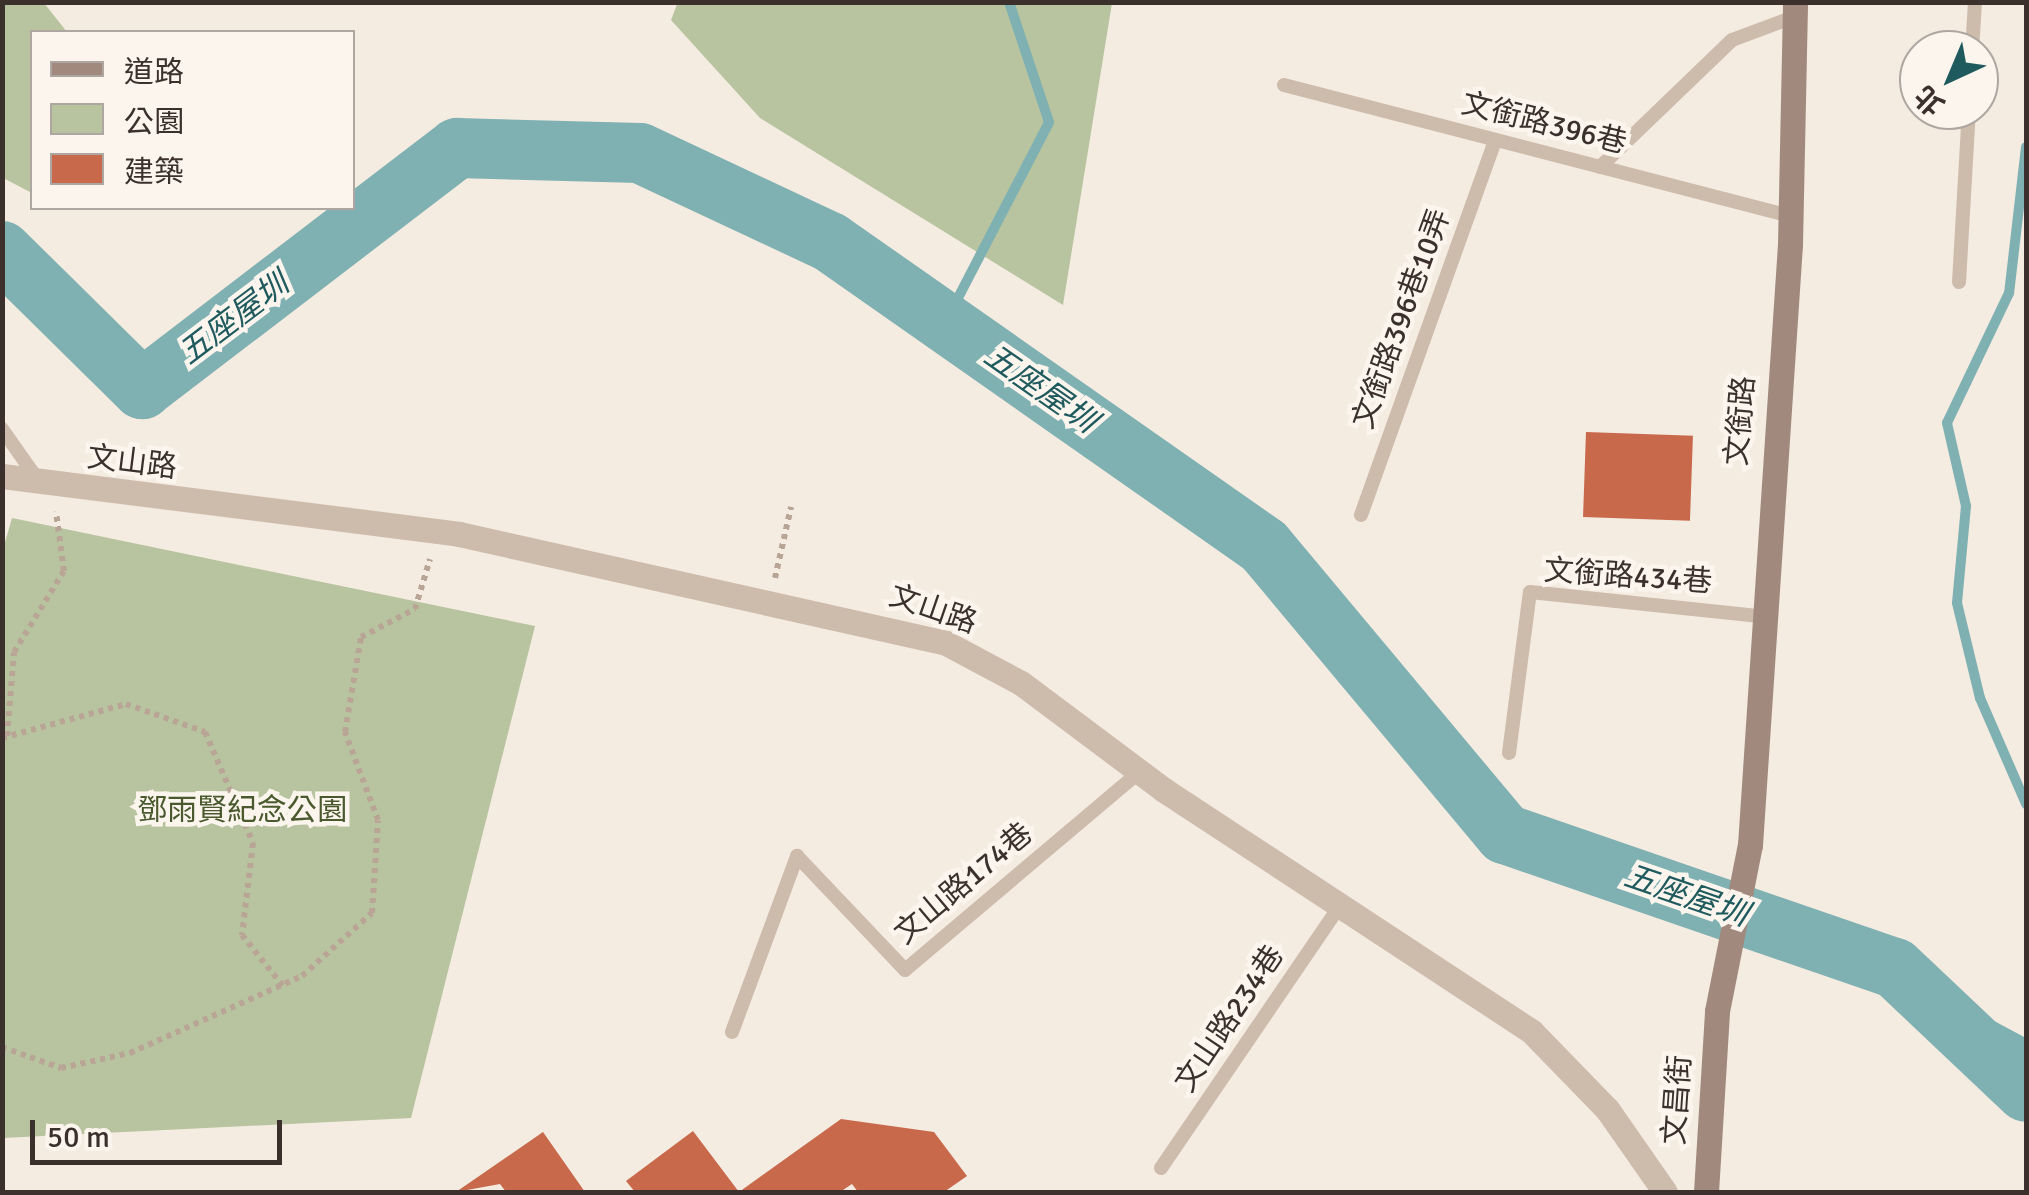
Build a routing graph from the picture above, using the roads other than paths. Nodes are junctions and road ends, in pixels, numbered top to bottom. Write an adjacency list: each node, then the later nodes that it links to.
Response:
1 (1975, 2): 3 (lane)
2 (1794, 10): 7 (lane); 8 (main road, 文銜路)
3 (1973, 30)
4 (1284, 86): 6 (lane, 文銜路396巷)
5 (1968, 130): 9 (lane)
6 (1495, 140): 7 (lane, 文銜路396巷); 13 (lane, 文銜路396巷10弄)
7 (1600, 167): 8 (lane, 文銜路396巷)
8 (1790, 216): 14 (main road, 文銜路)
9 (1959, 282)
10 (2, 429): 12 (lane)
11 (2, 476): 12 (street, 文山路)
12 (41, 485): 16 (street, 文山路)
13 (1361, 515)
14 (1760, 616): 15 (lane, 文銜路434巷); 17 (main road, 文銜路)
15 (1509, 752)
16 (1139, 772): 18 (street, 文山路); 19 (lane, 文山路174巷)
17 (1750, 844): 22 (main road, 文昌街)
18 (1344, 901): 20 (lane, 文山路234巷); 21 (street, 文山路)
19 (732, 1032)
20 (1161, 1168)
21 (1665, 1192)
22 (1706, 1192)

